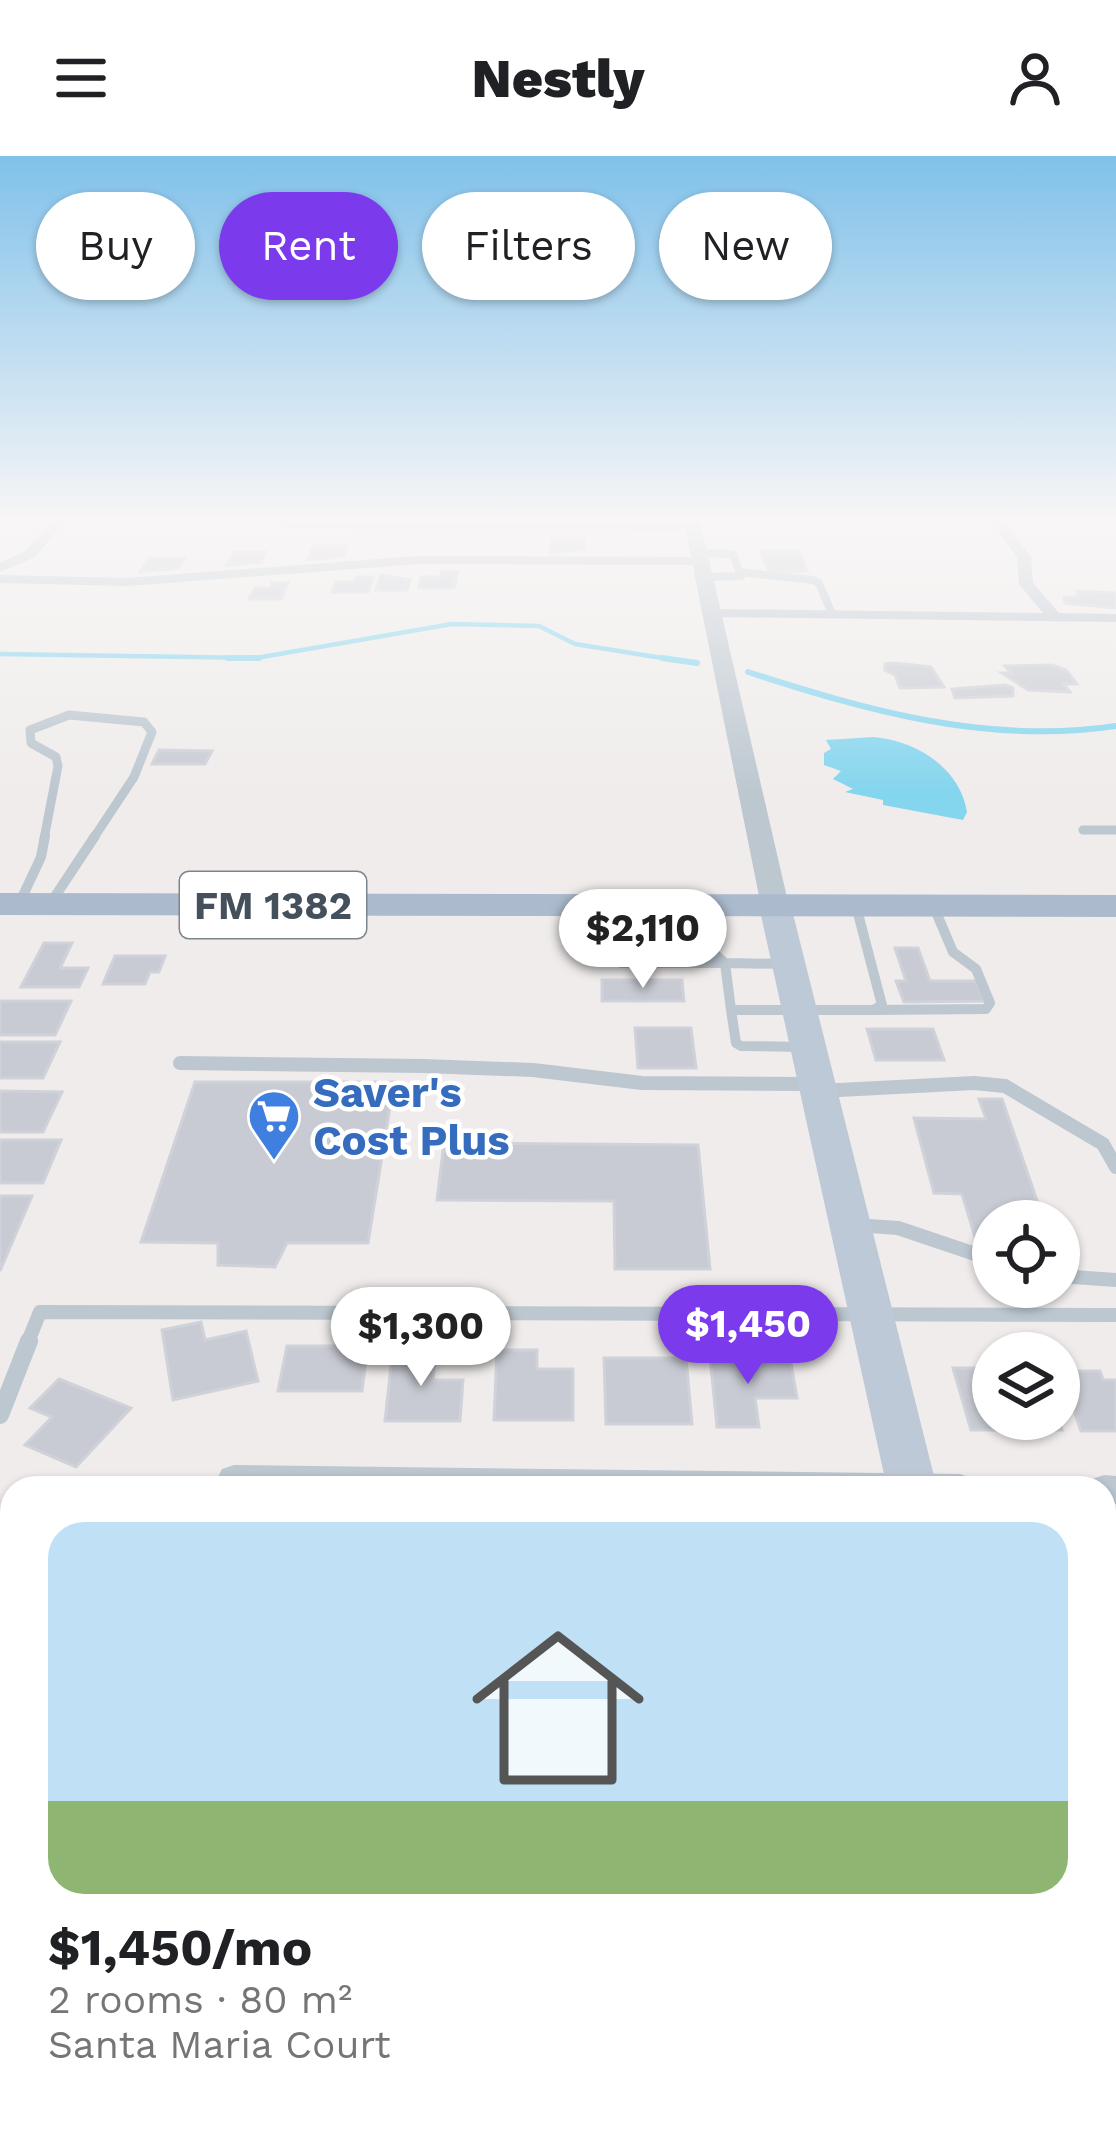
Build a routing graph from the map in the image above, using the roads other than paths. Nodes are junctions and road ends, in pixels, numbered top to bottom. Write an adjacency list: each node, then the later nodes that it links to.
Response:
1 (711, 609): 4 (street)
2 (830, 609): 5 (lane)
3 (1048, 609): 6 (street)
4 (712, 613): 5 (street); 14 (street)
5 (832, 614): 6 (street)
6 (1052, 614): 7 (street)
7 (1116, 617)
8 (1083, 830): 9 (lane)
9 (1116, 830)
10 (23, 904): 10 (lane); 11 (main road, FM 1382)
11 (614, 905): 13 (main road, FM 1382); 17 (lane)
12 (933, 905): 15 (main road, FM 1382); 16 (main road, FM 1382); 20 (lane)
13 (698, 906): 14 (main road, FM 1382); 17 (lane)
14 (775, 906): 15 (main road, FM 1382); 18 (main road)
15 (856, 906): 20 (lane)
16 (1116, 906)
17 (725, 963): 18 (lane); 19 (lane)
18 (790, 964): 21 (main road)
19 (731, 1010): 21 (lane); 23 (lane)
20 (873, 1010): 21 (lane)
21 (800, 1011): 23 (main road)
22 (180, 1063): 23 (lane)
23 (816, 1074): 24 (lane); 25 (main road)
24 (1116, 1167)
25 (849, 1225): 26 (lane); 29 (main road)
26 (972, 1253)
27 (1080, 1277): 28 (lane)
28 (1116, 1280)
29 (870, 1312): 30 (lane); 31 (lane); 32 (main road)
30 (1116, 1316)
31 (0, 1415)
32 (909, 1476)

